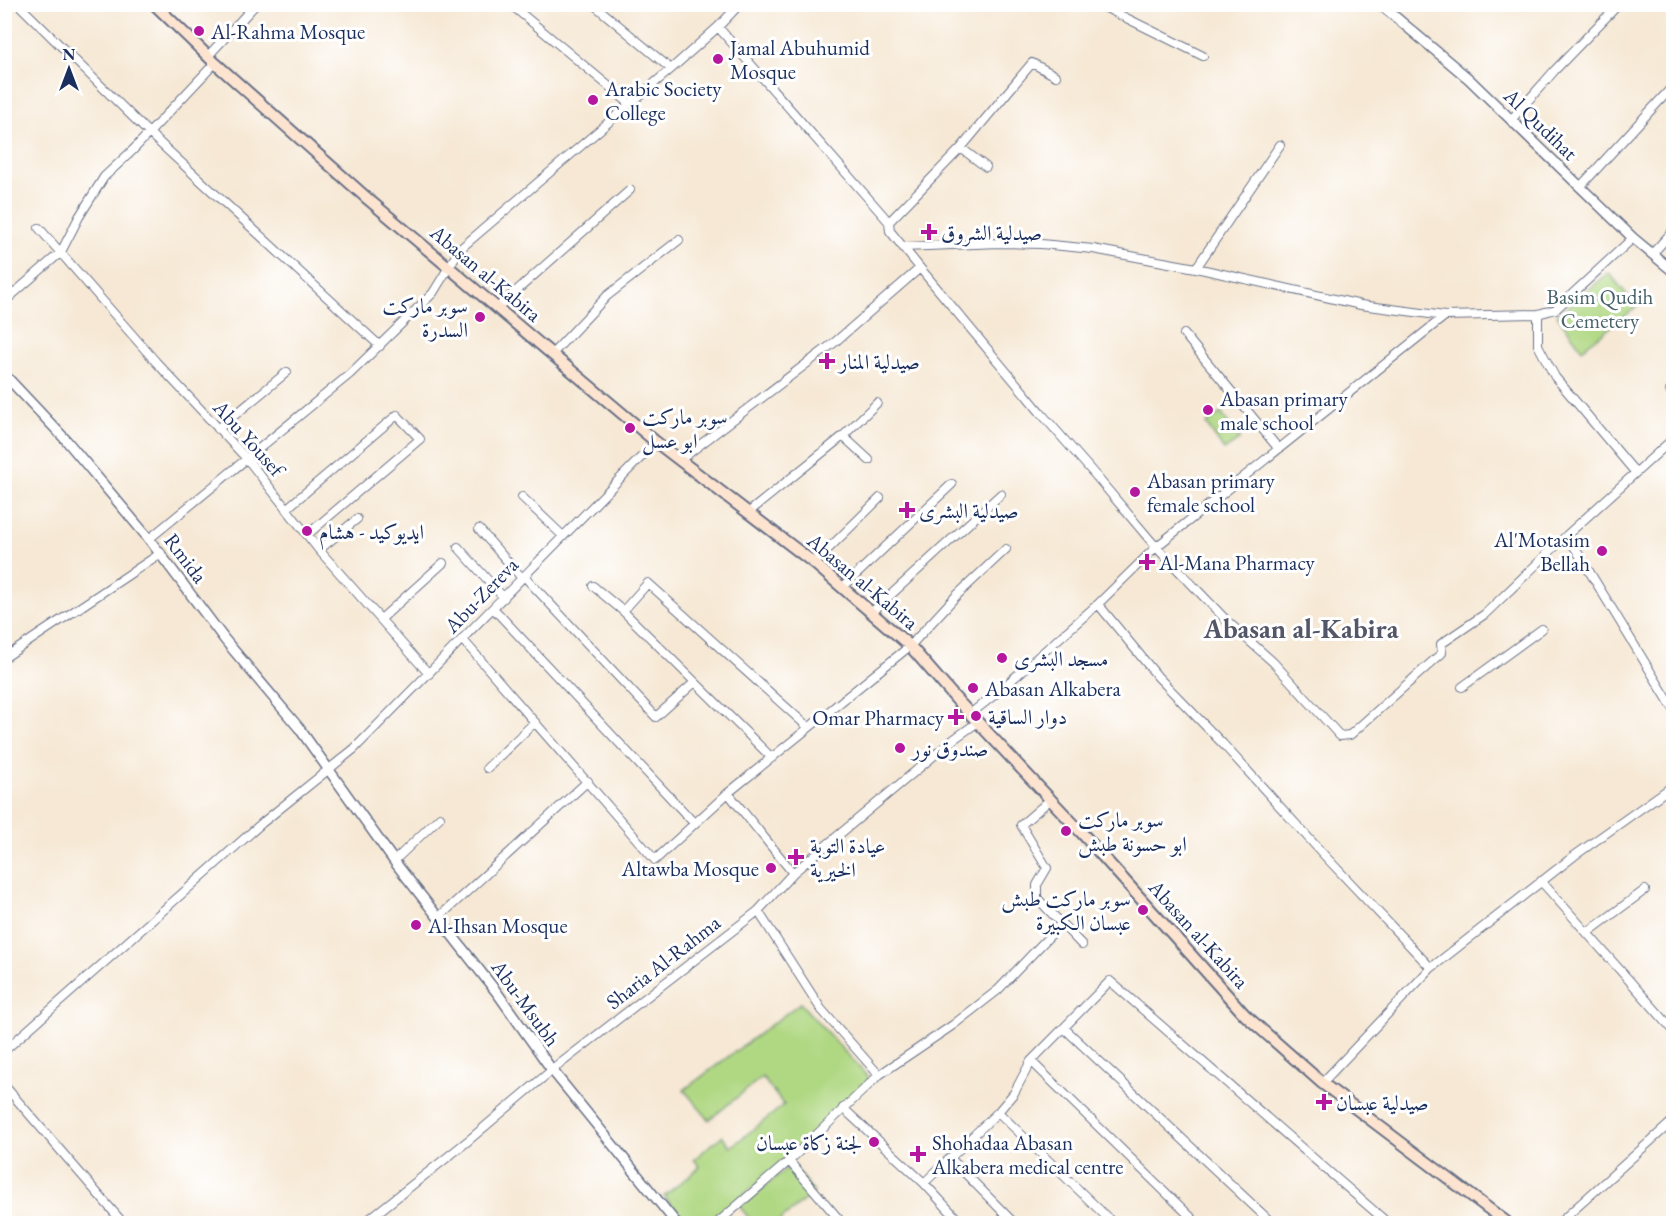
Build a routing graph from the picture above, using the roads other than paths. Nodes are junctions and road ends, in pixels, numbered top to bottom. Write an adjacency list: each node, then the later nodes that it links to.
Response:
1 (18, 4): 18 (street)
2 (154, 4): 12 (main road, Abasan al-Kabira)
3 (256, 4): 12 (street)
4 (510, 4): 16 (street)
5 (593, 4): 13 (street)
6 (740, 4): 10 (street)
7 (1098, 4): 11 (street)
8 (1380, 4): 17 (street, Al Qudihat)
9 (1620, 4): 17 (street)
10 (718, 27): 13 (street); 24 (street)
11 (1203, 56)
12 (212, 59): 18 (street); 32 (main road, Abasan al-Kabira)
13 (671, 69): 16 (street)
14 (1056, 76): 20 (street)
15 (1674, 85): 22 (street)
16 (629, 103): 32 (street)
17 (1511, 120): 22 (street, Al Qudihat)
18 (149, 133): 30 (street); 41 (street)
19 (1280, 145): 34 (street)
20 (961, 148): 21 (street); 24 (street)
21 (986, 167)
22 (1580, 187): 27 (street, Al Qudihat)
23 (630, 190): 37 (street)
24 (890, 222): 29 (street)
25 (39, 228): 30 (street, Abu Yousef)
26 (1674, 230): 31 (street)
27 (1633, 238): 31 (street, Al Qudihat); 38 (street)
28 (679, 240): 42 (street)
29 (904, 247): 33 (street); 34 (street)
30 (61, 252): 36 (street); 48 (street, Abu Yousef)
31 (1652, 254): 35 (street, Al Qudihat)
32 (449, 267): 37 (main road, Abasan al-Kabira); 41 (street)
33 (920, 268): 54 (street); 70 (street)
34 (1196, 268): 39 (street)
35 (1674, 272)
36 (4, 302)
37 (497, 308): 42 (main road, Abasan al-Kabira)
38 (1538, 314): 39 (street); 56 (street)
39 (1445, 315): 52 (street, Sharia Al-Rahma)
40 (1184, 334): 52 (street)
41 (380, 346): 53 (street)
42 (552, 354): 51 (main road, Abasan al-Kabira)
43 (287, 372): 48 (street)
44 (4, 374): 68 (street, Rmida)
45 (1674, 387): 46 (street)
46 (1674, 395)
47 (877, 403): 49 (street)
48 (218, 429): 53 (street, Abu Yousef)
49 (843, 436): 55 (street); 62 (street)
50 (1674, 438): 56 (street)
51 (656, 442): 54 (main road, Abasan al-Kabira); 67 (street, Abu-Zereva)
52 (1278, 448): 70 (street, Sharia Al-Rahma)
53 (248, 460): 61 (street, Abu Yousef); 68 (street)
54 (680, 460): 62 (main road, Abasan al-Kabira)
55 (869, 460)
56 (1635, 472): 66 (street)
57 (952, 484): 78 (street)
58 (1001, 494): 83 (street)
59 (522, 497): 67 (street)
60 (880, 498): 74 (street)
61 (286, 509): 65 (street, Abu Yousef); 65 (street)
62 (749, 512): 74 (main road, Abasan al-Kabira)
63 (357, 519): 72 (street)
64 (479, 529): 76 (street)
65 (308, 535): 72 (street, Abu Yousef)
66 (1567, 535): 70 (street); 92 (street)
67 (563, 536): 76 (street, Abu-Zereva)
68 (149, 539): 73 (street, Rmida)
69 (458, 547): 79 (street)
70 (1156, 547): 80 (street, Sharia Al-Rahma)
71 (1006, 549): 87 (street)
72 (320, 550): 84 (street, Abu Yousef)
73 (160, 553): 88 (street); 98 (street, Rmida)
74 (814, 562): 78 (main road, Abasan al-Kabira)
75 (443, 563): 84 (street)
76 (523, 577): 79 (street, Abu-Zereva); 90 (street)
77 (593, 586): 82 (street)
78 (843, 587): 83 (main road, Abasan al-Kabira)
79 (504, 598): 81 (street, Abu-Zereva)
80 (1098, 604): 93 (street, Sharia Al-Rahma); 114 (street)
81 (493, 608): 86 (street, Abu-Zereva); 104 (street)
82 (623, 611): 90 (street); 95 (street)
83 (872, 612): 87 (main road, Abasan al-Kabira)
84 (381, 619): 89 (street, Abu Yousef)
85 (1542, 629): 91 (street)
86 (463, 640): 89 (street, Abu-Zereva); 94 (street)
87 (910, 646): 93 (main road, Abasan al-Kabira); 95 (street)
88 (4, 658)
89 (429, 674): 98 (street, Abu-Zereva)
90 (695, 682): 96 (street)
91 (1462, 687)
92 (1674, 710)
93 (974, 718): 102 (main road, Abasan al-Kabira); 106 (street, Sharia Al-Rahma)
94 (535, 723): 97 (street); 99 (street)
95 (808, 727): 96 (street)
96 (772, 758): 101 (street)
97 (487, 768)
98 (330, 770): 105 (street, Abu-Msubh); 117 (street, Abu-Zereva)
99 (588, 781): 104 (street); 110 (street)
100 (1674, 785): 107 (street)
101 (728, 793): 104 (street); 106 (street)
102 (1051, 799): 111 (street); 121 (main road, Abasan al-Kabira)
103 (440, 817): 105 (street)
104 (694, 823)
105 (394, 861): 110 (street, Abu-Msubh)
106 (793, 873): 109 (street, Sharia Al-Rahma)
107 (1541, 881): 112 (street); 114 (street)
108 (1645, 890): 112 (street)
109 (758, 911): 119 (street, Sharia Al-Rahma); 120 (street)
110 (439, 917): 119 (street, Abu-Msubh)
111 (1061, 924): 113 (street); 120 (street)
112 (1587, 933): 116 (street)
113 (1082, 945)
114 (1431, 968): 121 (street)
115 (1065, 1028): 118 (street); 138 (street); 139 (street)
116 (1674, 1031)
117 (4, 1051)
118 (1031, 1061): 124 (street); 137 (street)
119 (552, 1070): 130 (street, Sharia Al-Rahma); 131 (street, Abu-Msubh)
120 (879, 1075): 123 (street)
121 (1322, 1083): 140 (main road, Abasan al-Kabira)
122 (4, 1085): 129 (street)
123 (843, 1108): 127 (street); 128 (street)
124 (998, 1112): 126 (street); 136 (street)
125 (1674, 1120): 141 (street)
126 (951, 1159): 128 (street); 135 (street)
127 (789, 1161): 132 (street); 133 (street)
128 (924, 1183): 134 (street)
129 (124, 1224)
130 (363, 1224)
131 (677, 1224)
132 (716, 1224)
133 (843, 1224)
134 (962, 1224)
135 (1015, 1224)
136 (1114, 1224)
137 (1198, 1224)
138 (1273, 1224)
139 (1389, 1224)
140 (1509, 1224)
141 (1558, 1224)

